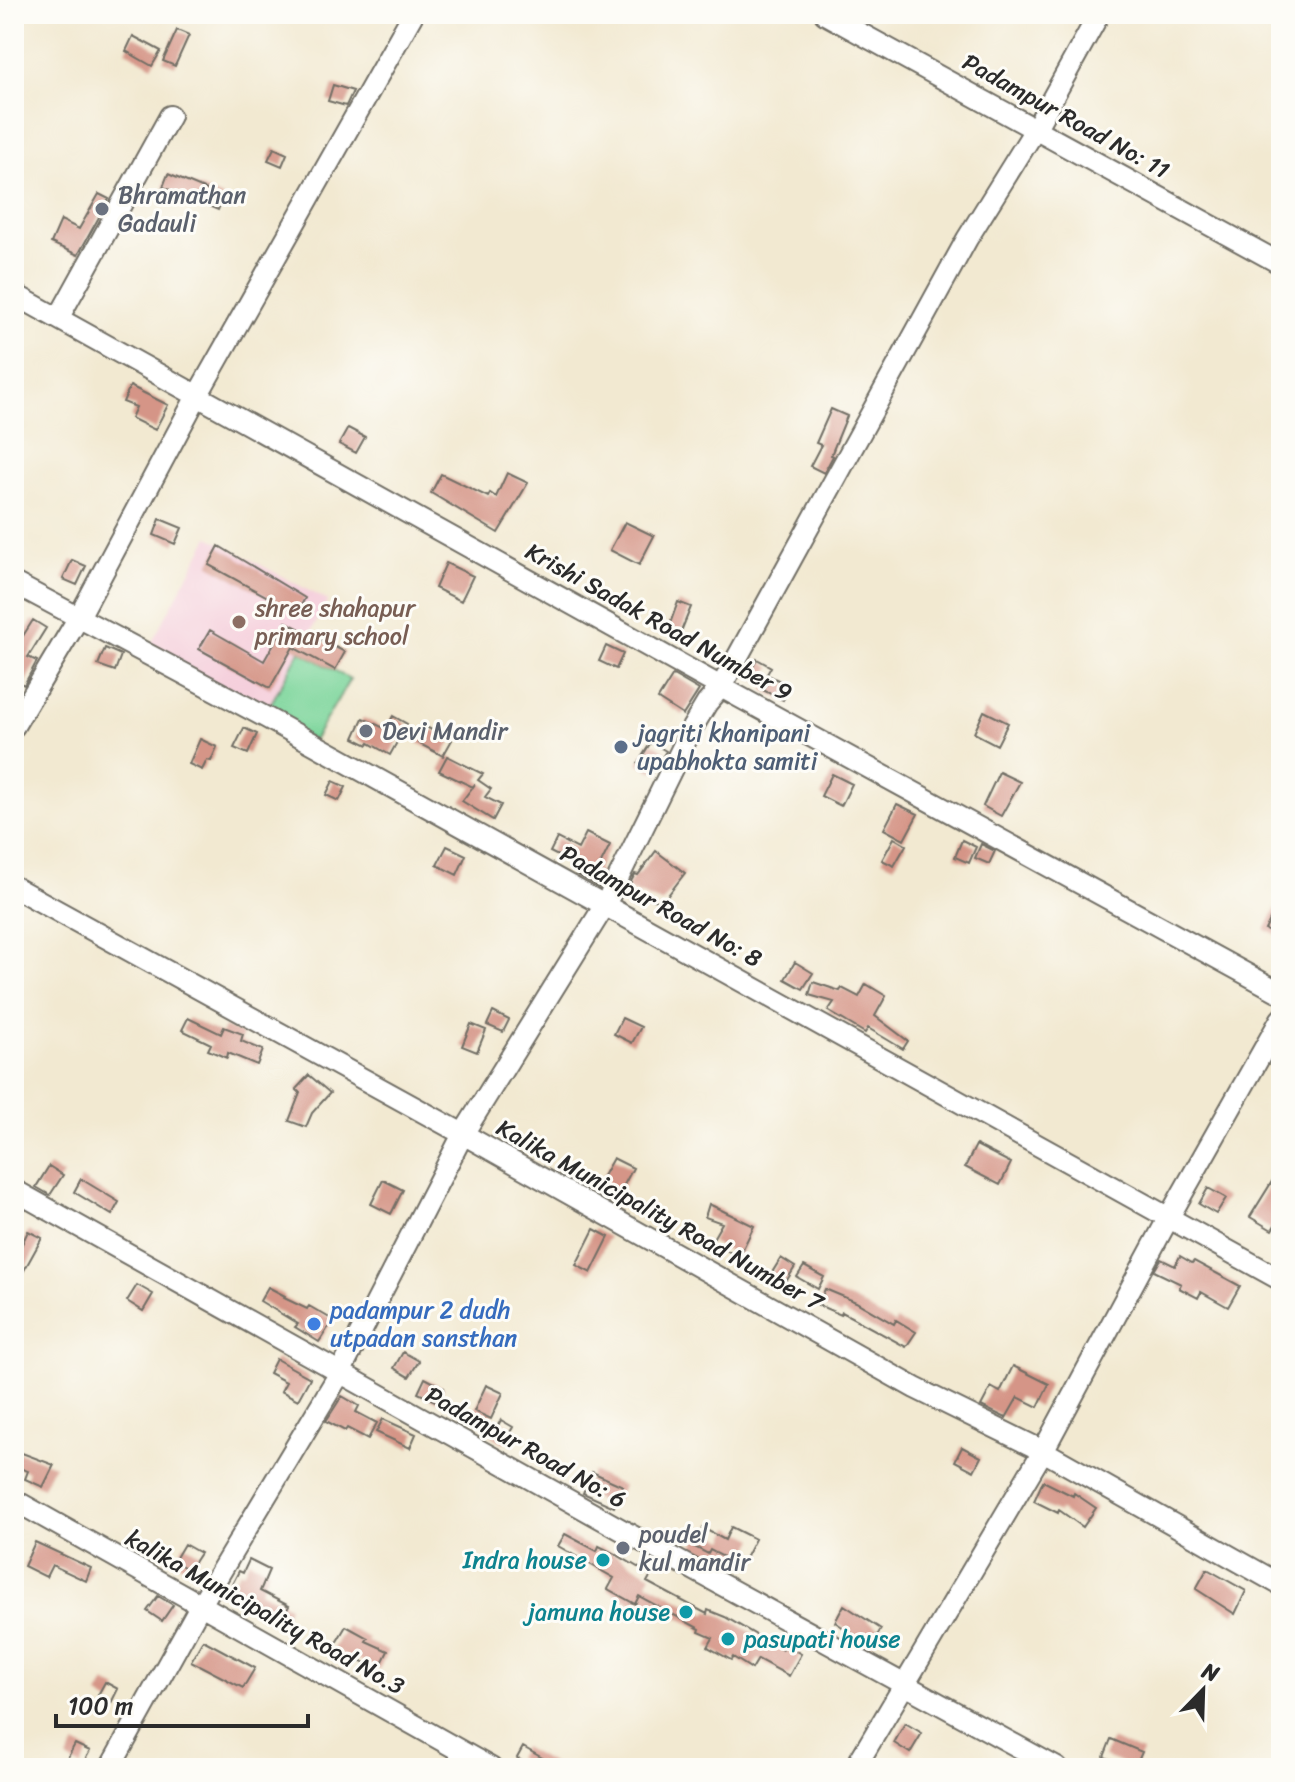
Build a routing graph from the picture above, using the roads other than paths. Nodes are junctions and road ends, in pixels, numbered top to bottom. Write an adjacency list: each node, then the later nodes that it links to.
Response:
1 (413, 14): 9 (street)
2 (825, 14): 5 (street, Padampur Road No: 11)
3 (1099, 14): 5 (street)
4 (170, 116): 8 (street)
5 (1036, 128): 6 (street, Padampur Road No: 11); 12 (street)
6 (1281, 264)
7 (14, 294): 8 (street, Krishi Sadak Road Number 9)
8 (59, 317): 9 (street, Krishi Sadak Road Number 9)
9 (197, 396): 11 (street); 12 (street, Krishi Sadak Road Number 9)
10 (14, 583): 11 (street, Padampur Road No: 8)
11 (79, 617): 13 (street); 15 (street, Padampur Road No: 8)
12 (721, 687): 15 (street); 16 (street, Krishi Sadak Road Number 9)
13 (14, 726)
14 (14, 887): 18 (street, Kalika Municipality Road Number 7)
15 (605, 905): 18 (street); 20 (street, Padampur Road No: 8)
16 (1281, 993)
17 (1281, 1019): 20 (street)
18 (463, 1134): 22 (street); 23 (street, Kalika Municipality Road Number 7)
19 (14, 1190): 22 (street, Padampur Road No: 6)
20 (1169, 1217): 21 (street, Padampur Road No: 8); 23 (street)
21 (1281, 1280)
22 (340, 1373): 26 (street); 27 (street, Padampur Road No: 6)
23 (1043, 1451): 25 (street, Kalika Municipality Road Number 7); 27 (street)
24 (14, 1500): 26 (street, kalika Municipality Road No.3)
25 (1281, 1585)
26 (200, 1606): 28 (street); 29 (street, kalika Municipality Road No.3)
27 (904, 1683): 30 (street); 31 (street, Padampur Road No: 6)
28 (110, 1768)
29 (491, 1768)
30 (855, 1768)
31 (1057, 1768)

